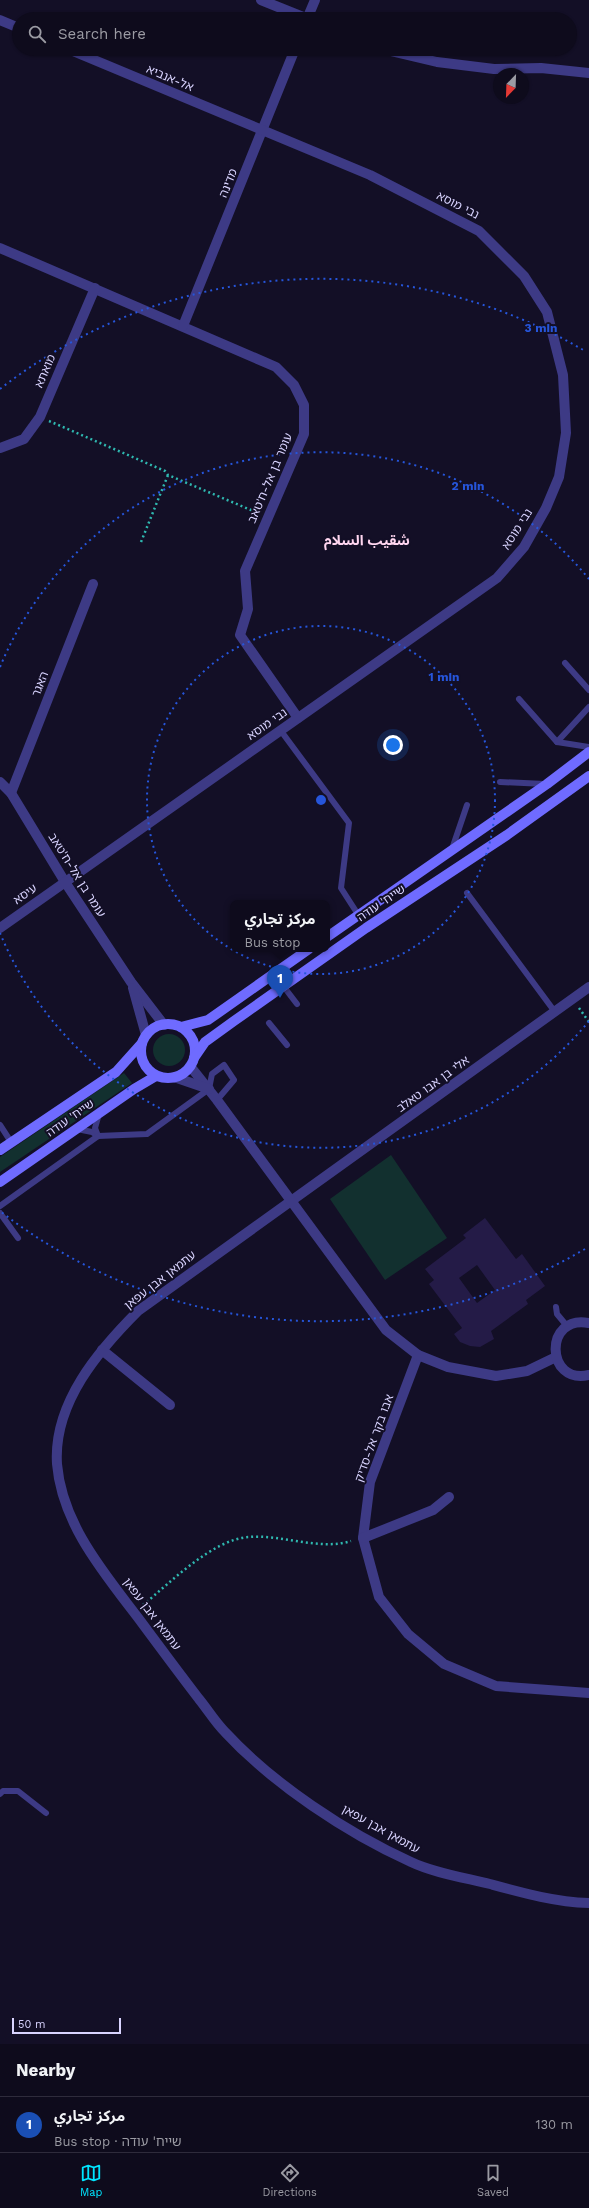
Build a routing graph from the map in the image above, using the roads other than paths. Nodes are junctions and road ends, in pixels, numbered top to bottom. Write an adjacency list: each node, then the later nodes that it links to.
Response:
1 (261, 0): 3 (street)
2 (315, 0): 4 (street)
3 (290, 12)
4 (310, 12)
5 (0, 20): 6 (street)
6 (12, 25)
7 (85, 56): 11 (street, אל-אנביא)
8 (292, 56): 11 (street, מדינה)
9 (412, 56): 10 (street)
10 (589, 73)
11 (263, 130): 14 (street, מדינה); 21 (street, נבי מוסא)
12 (0, 248): 13 (street, עומר בן אל-ח'טאב)
13 (94, 288): 14 (street, עומר בן אל-ח'טאב); 15 (street, מואתא)
14 (183, 326): 21 (street, עומר בן אל-ח'טאב)
15 (0, 448)
16 (92, 584): 30 (street, האגר)
17 (565, 663): 18 (lane)
18 (589, 690)
19 (519, 699): 23 (lane)
20 (589, 707): 23 (lane)
21 (298, 718): 22 (street, נבי מוסא)
22 (281, 731): 33 (street, נבי מוסא); 35 (lane)
23 (557, 742): 24 (lane)
24 (589, 746)
25 (589, 752): 29 (main road, שייח' עודה)
26 (589, 776): 40 (main road, שייח' עודה)
27 (0, 782): 30 (street, עומר בן אל-ח'טאב)
28 (500, 782): 29 (lane)
29 (547, 784): 32 (main road, שייח' עודה)
30 (11, 793): 33 (street, עומר בן אל-ח'טאב)
31 (467, 805): 32 (lane)
32 (452, 850): 35 (main road, שייח' עודה)
33 (65, 882): 36 (street, עיסא); 39 (street, עומר בן אל-ח'טאב)
34 (467, 893): 43 (lane)
35 (359, 916): 37 (main road, שייח' עודה)
36 (0, 928)
37 (330, 935)
38 (306, 952): 46 (main road)
39 (131, 982): 45 (street, עומר בן אל-ח'טאב); 47 (street, עומר בן אל-ח'טאב)
40 (284, 987): 42 (lane); 49 (main road, שייח' עודה)
41 (589, 987): 43 (street, אלי בן אבו טאלב)
42 (297, 1004)
43 (555, 1012): 61 (street, אלי בן אבו טאלב)
44 (269, 1023): 48 (lane)
45 (164, 1025): 46 (main road); 47 (main road)
46 (180, 1027): 49 (main road)
47 (144, 1039): 50 (main road); 58 (main road, שייח' עודה)
48 (286, 1045)
49 (192, 1062): 51 (main road); 52 (street)
50 (156, 1076): 51 (main road); 54 (main road, שייח' עודה)
51 (174, 1078): 52 (street)
52 (209, 1089): 53 (street); 53 (lane); 57 (lane)
53 (217, 1100): 61 (street)
54 (99, 1114): 56 (main road, שייח' עודה); 57 (lane)
55 (0, 1125): 58 (lane)
56 (77, 1129): 57 (lane); 60 (main road, שייח' עודה)
57 (98, 1136): 62 (lane)
58 (11, 1142): 59 (main road, שייח' עודה)
59 (0, 1150)
60 (0, 1182)
61 (292, 1201): 68 (street, עתמאן אבן עפאן); 69 (street)
62 (0, 1206)
63 (0, 1213): 64 (lane)
64 (18, 1238)
65 (556, 1307): 67 (lane)
66 (589, 1323): 67 (street)
67 (567, 1326): 70 (street)
68 (102, 1350): 72 (street); 78 (street, עתמאן אבן עפאן)
69 (418, 1355): 70 (street); 74 (street, אבו בקר אל-סדיק)
70 (556, 1357): 71 (street)
71 (589, 1375)
72 (170, 1405)
73 (449, 1497): 74 (street)
74 (363, 1538): 75 (street, אבו בקר אל-סדיק)
75 (589, 1693)
76 (0, 1794): 77 (lane)
77 (46, 1813)
78 (589, 1903)

